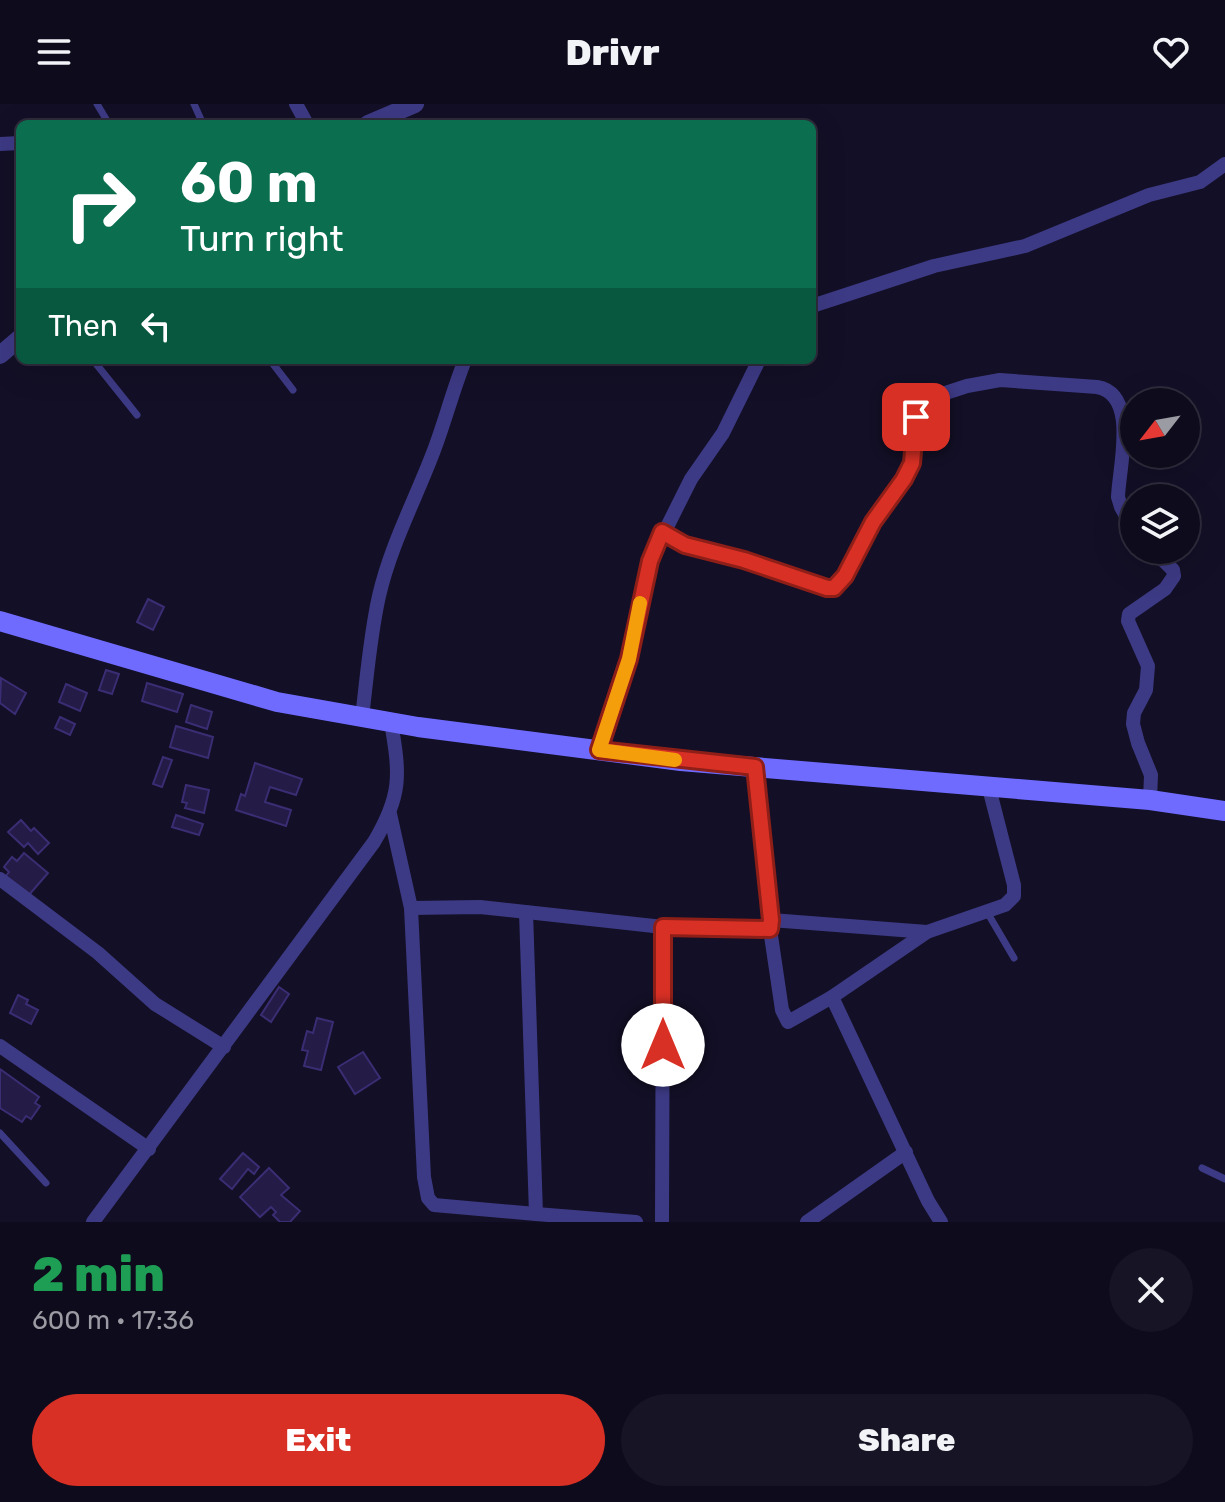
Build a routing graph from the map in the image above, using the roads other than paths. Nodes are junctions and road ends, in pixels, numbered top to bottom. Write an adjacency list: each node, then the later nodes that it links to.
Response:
1 (415, 104): 2 (street)
2 (377, 120)
3 (1225, 164): 4 (street)
4 (816, 305)
5 (16, 341): 6 (street)
6 (0, 355)
7 (96, 364): 12 (lane)
8 (273, 364): 11 (lane)
9 (463, 364): 17 (street)
10 (757, 364): 14 (street)
11 (293, 390)
12 (137, 415)
13 (1120, 504): 14 (street)
14 (662, 532): 19 (street)
15 (1167, 564): 22 (street)
16 (0, 621): 17 (main road)
17 (362, 717): 18 (main road)
18 (391, 722): 19 (main road); 24 (street)
19 (599, 750): 20 (main road)
20 (755, 767): 21 (main road); 29 (street)
21 (989, 788): 22 (main road); 27 (street)
22 (1150, 800): 23 (main road)
23 (1225, 811)
24 (390, 814): 26 (street); 35 (street)
25 (0, 879): 35 (street)
26 (411, 908): 28 (street); 42 (street)
27 (986, 911): 31 (street); 32 (lane)
28 (526, 912): 30 (street); 42 (street)
29 (770, 925): 30 (street); 31 (street); 33 (street)
30 (663, 927): 45 (street)
31 (927, 932): 33 (street)
32 (1014, 958)
33 (832, 997): 38 (street)
34 (0, 1046): 37 (street)
35 (224, 1047): 37 (street)
36 (0, 1133): 41 (lane)
37 (149, 1149): 43 (street)
38 (906, 1152): 46 (street); 47 (street)
39 (1202, 1168): 40 (lane)
40 (1225, 1179)
41 (46, 1183)
42 (536, 1214): 44 (street)
43 (93, 1222)
44 (636, 1222)
45 (662, 1222)
46 (807, 1222)
47 (941, 1222)

